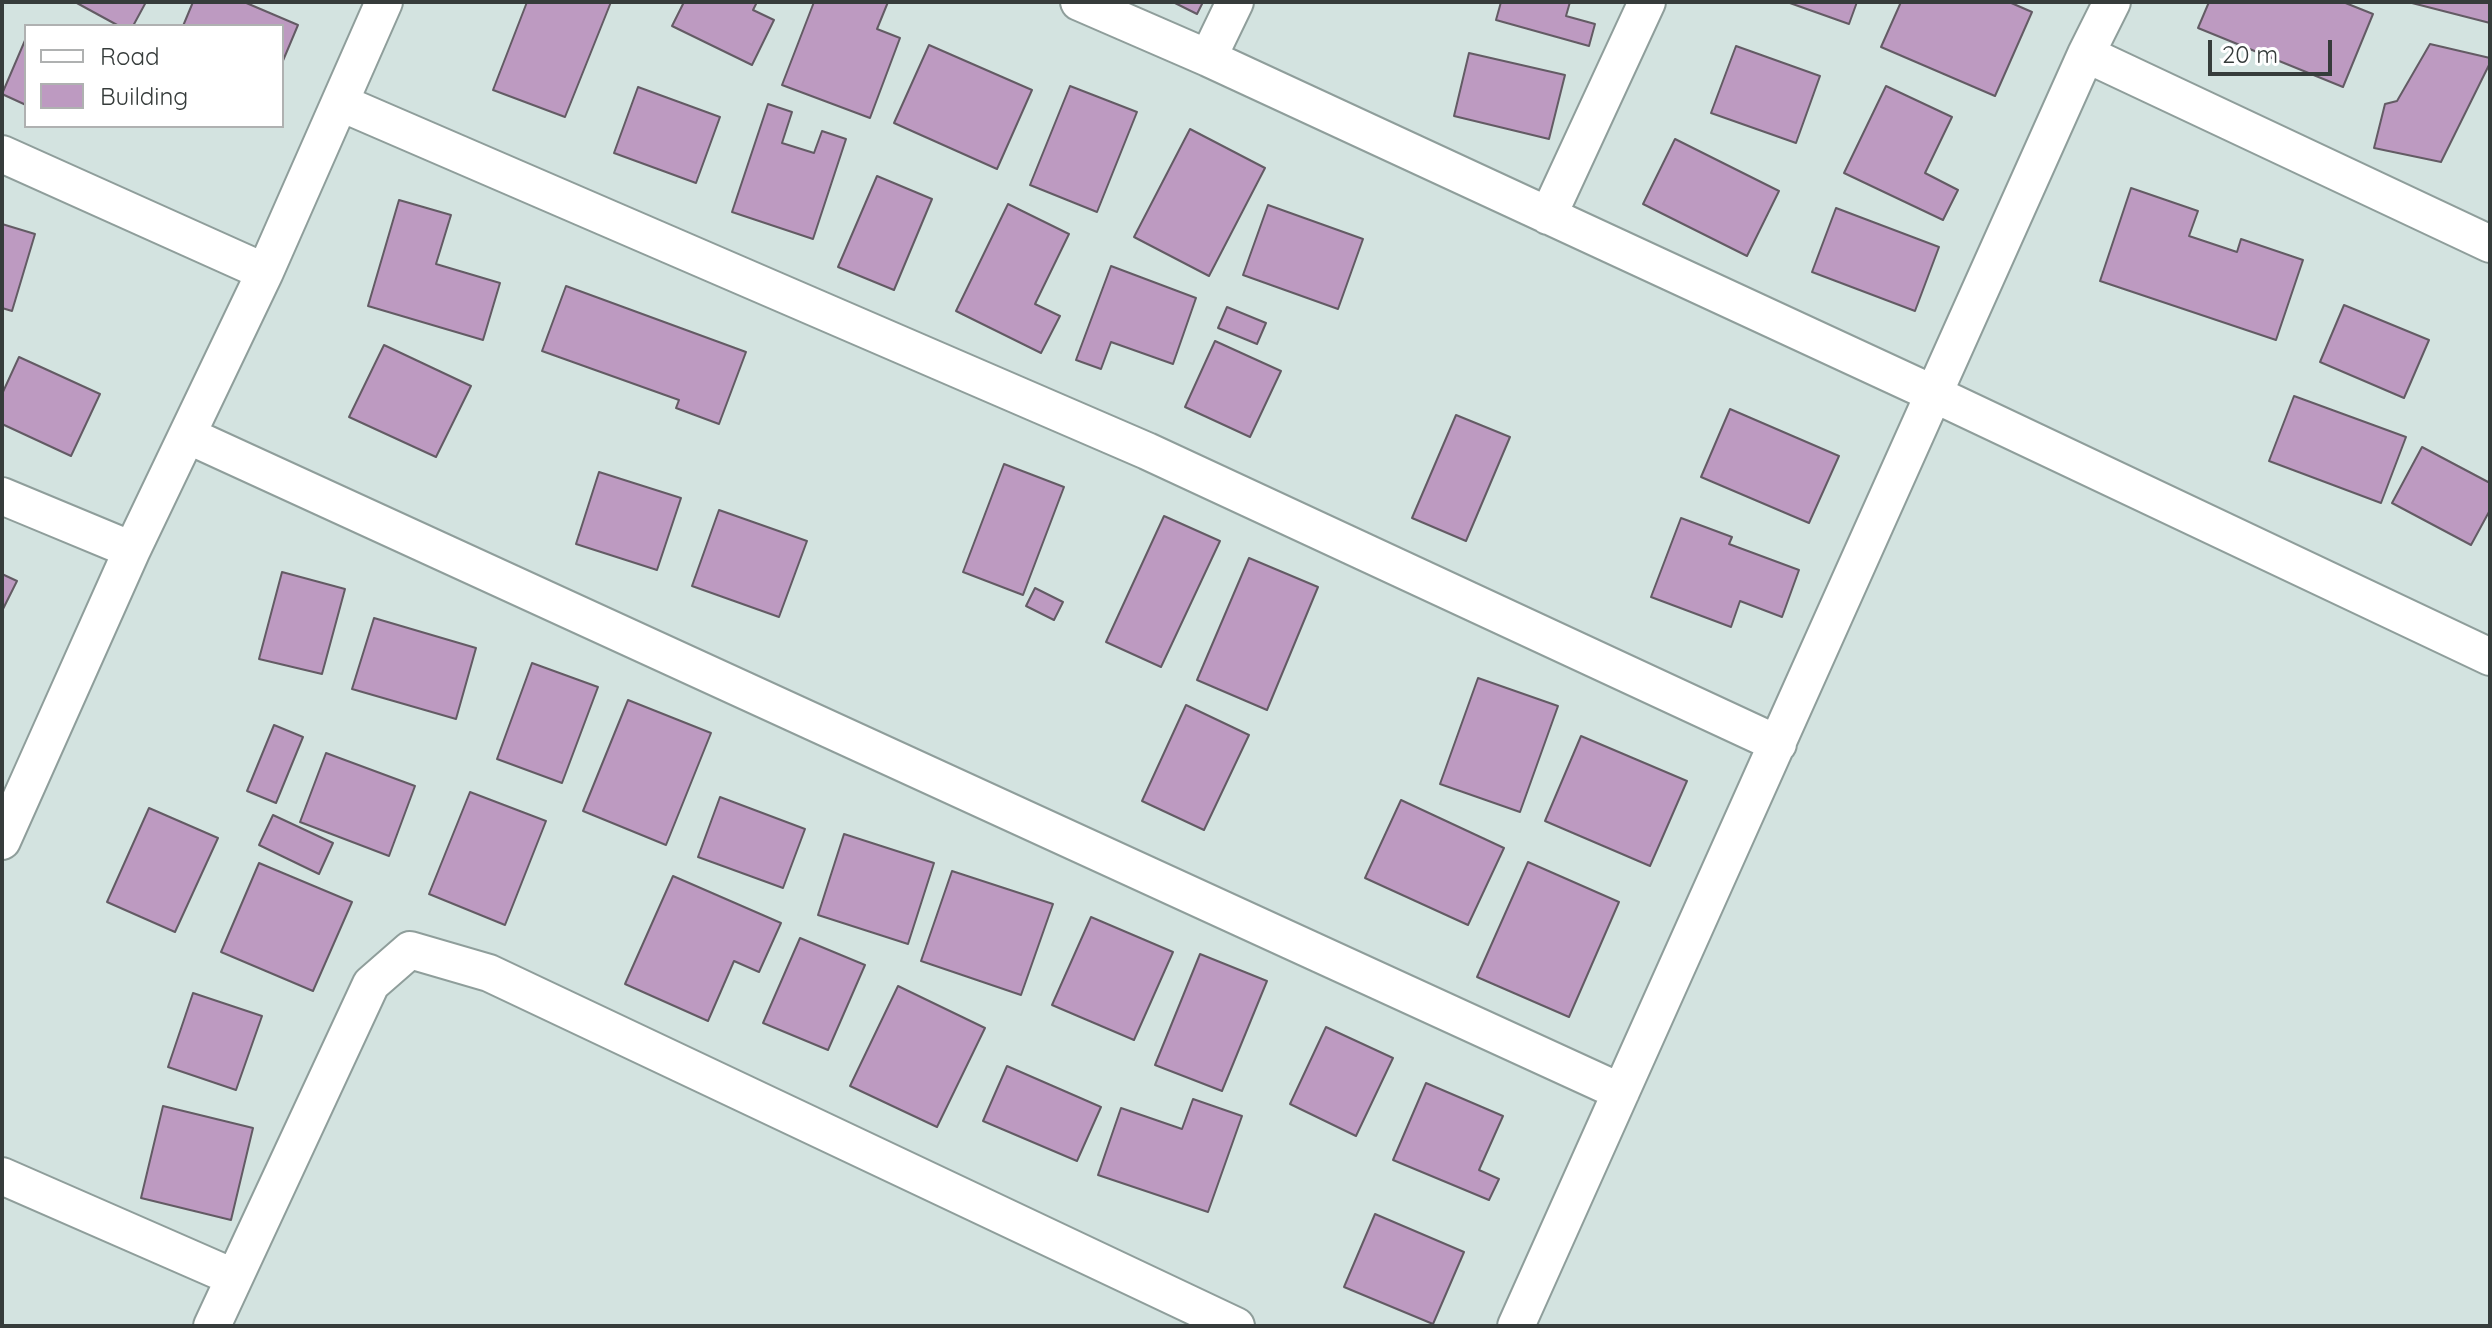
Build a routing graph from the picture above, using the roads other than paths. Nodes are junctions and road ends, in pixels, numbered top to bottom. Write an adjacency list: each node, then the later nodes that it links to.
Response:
1 (384, 2): 8 (street)
2 (1079, 2): 7 (street)
3 (1235, 2): 7 (street)
4 (1647, 2): 10 (street)
5 (2112, 2): 6 (street)
6 (2086, 54): 11 (street); 13 (street)
7 (1208, 58): 10 (street)
8 (341, 103): 12 (street); 18 (street)
9 (2, 154): 12 (street)
10 (1548, 216): 13 (street)
11 (2490, 244)
12 (265, 272): 14 (street)
13 (1934, 394): 17 (street); 18 (street)
14 (187, 435): 16 (street); 20 (street)
15 (2, 496): 16 (street)
16 (132, 550): 19 (street)
17 (2490, 657)
18 (1778, 744): 20 (street)
19 (3, 836)
20 (1621, 1092): 25 (street)
21 (2, 1176): 22 (street)
22 (233, 1277): 23 (street); 24 (street)
23 (212, 1326)
24 (1236, 1326)
25 (1516, 1326)

